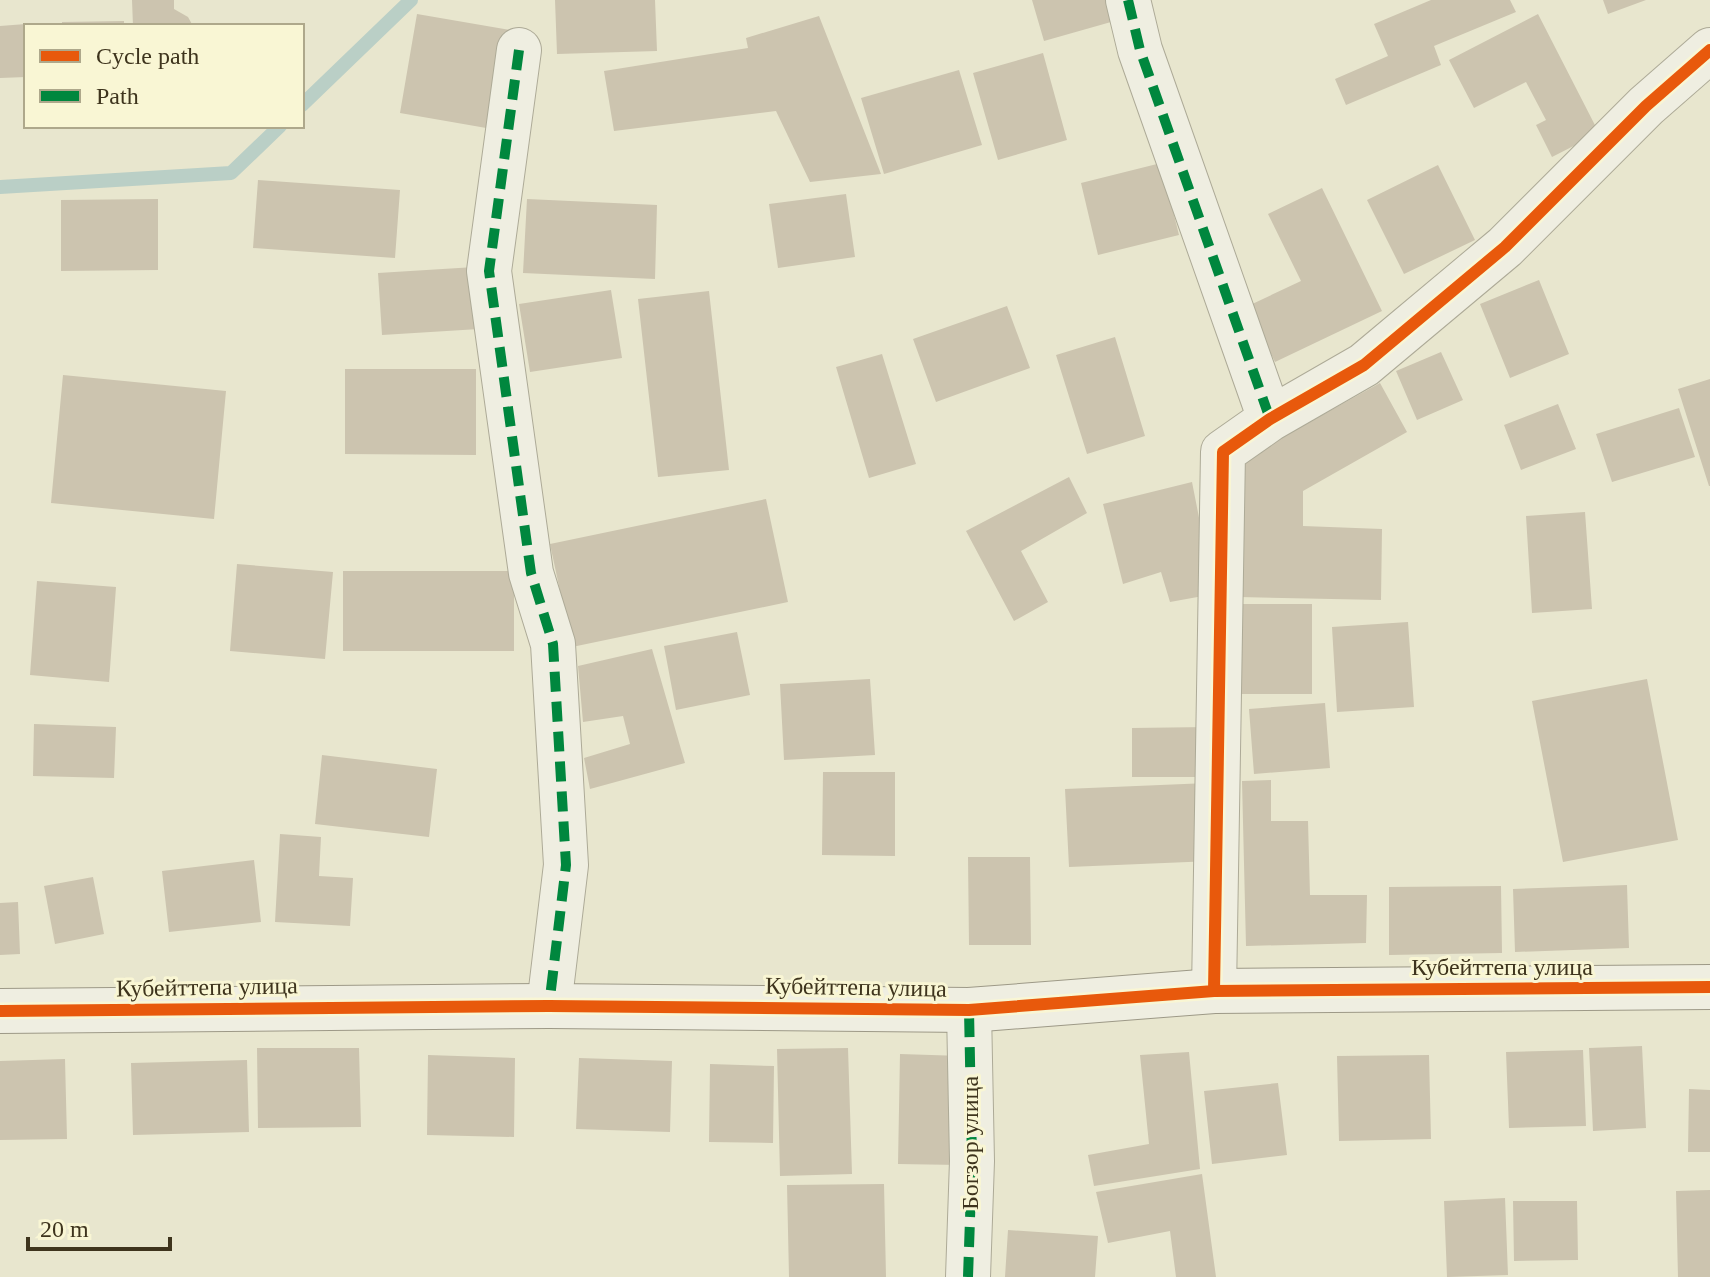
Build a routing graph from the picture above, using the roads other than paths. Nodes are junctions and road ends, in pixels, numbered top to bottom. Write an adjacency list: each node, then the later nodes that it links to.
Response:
1 (1128, 0): 4 (street)
2 (519, 50): 7 (street)
3 (1710, 50): 4 (street)
4 (1270, 419): 6 (street)
5 (1710, 987): 6 (street, Кубейттепа улица)
6 (1214, 991): 8 (street, Кубейттепа улица)
7 (549, 1006): 8 (street, Кубейттепа улица); 9 (street, Кубейттепа улица)
8 (969, 1010): 10 (street, Богзор улица)
9 (0, 1011)
10 (968, 1277)

